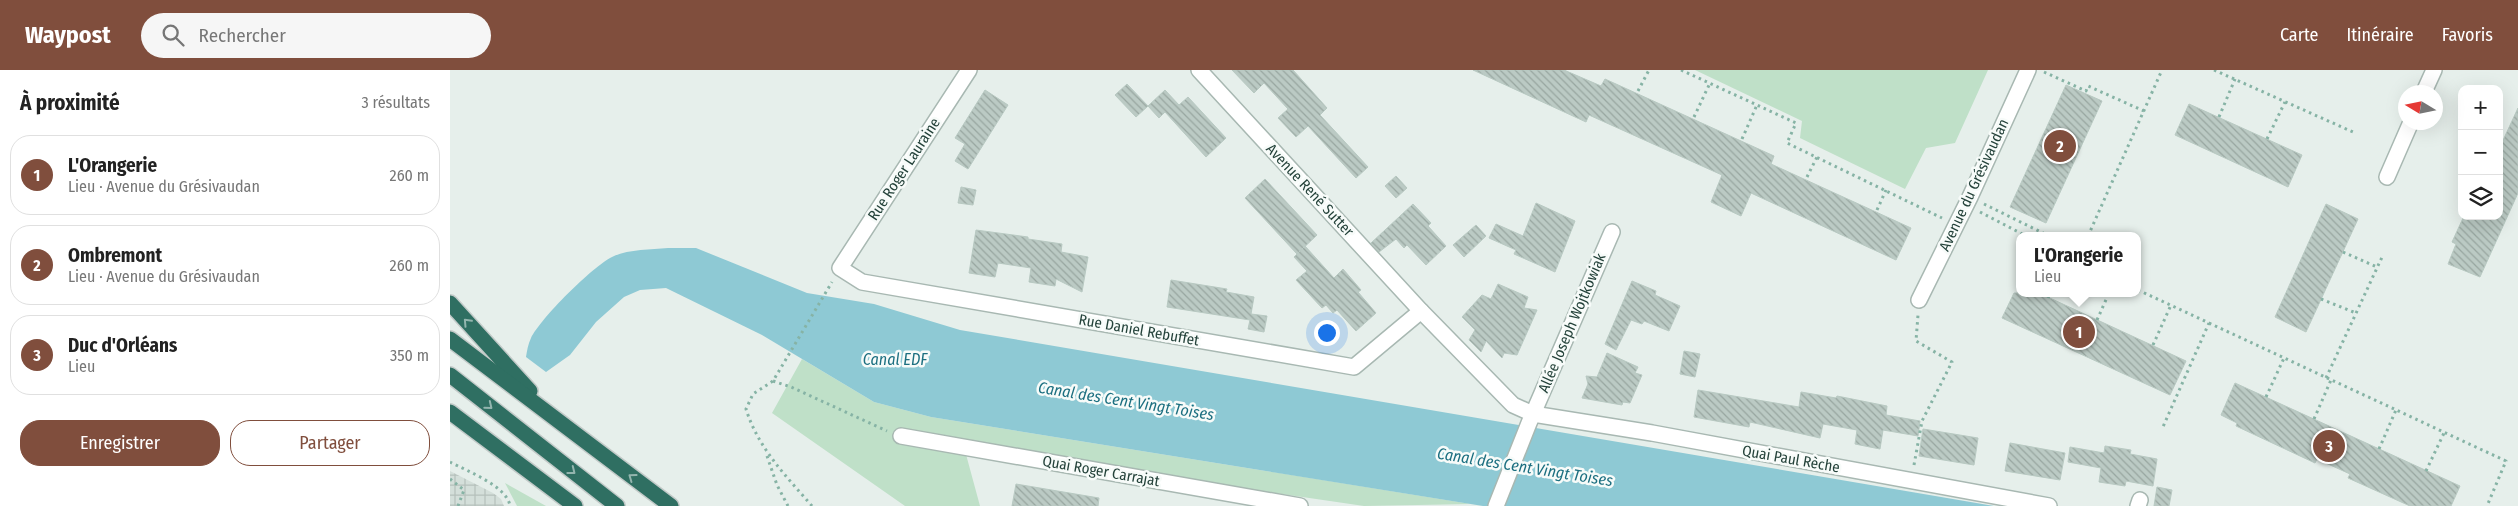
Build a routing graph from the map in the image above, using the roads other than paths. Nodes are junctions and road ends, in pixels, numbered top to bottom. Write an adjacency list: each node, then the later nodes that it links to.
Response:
1 (969, 70): 9 (street, Rue Roger Lauraine)
2 (1199, 70): 12 (street, Avenue René Sutter)
3 (2028, 70): 10 (street, Avenue du Grésivaudan)
4 (2434, 70): 5 (street)
5 (2427, 85)
6 (2408, 130): 7 (street)
7 (2387, 177)
8 (1612, 232): 17 (street, Allée Joseph Wojtkowiak)
9 (840, 268): 12 (street, Rue Daniel Rebuffet)
10 (1919, 300)
11 (450, 303): 16 (highway, one-way to 11)
12 (1422, 311): 17 (street, Avenue René Sutter)
13 (450, 339): 16 (highway)
14 (451, 375): 20 (highway, one-way to 20)
15 (450, 412): 19 (highway)
16 (551, 415): 21 (highway, one-way to 16)
17 (1531, 418): 23 (street, Allée Joseph Wojtkowiak); 24 (street, Quai Paul Rèche)
18 (901, 436): 22 (street, Quai Roger Carrajat)
19 (575, 506)
20 (617, 506)
21 (671, 506)
22 (1300, 506)
23 (1496, 506)
24 (2049, 506)

